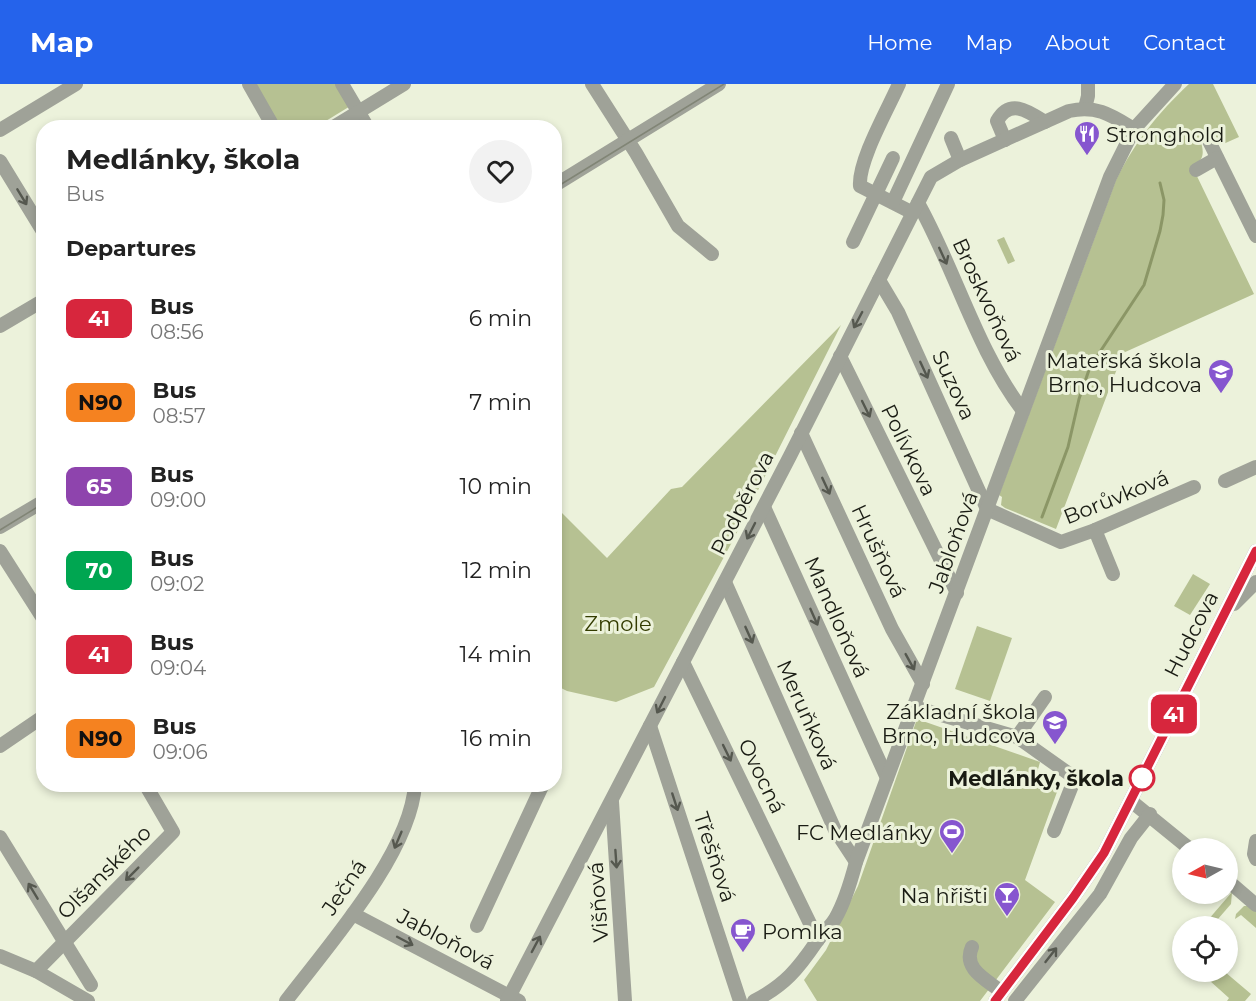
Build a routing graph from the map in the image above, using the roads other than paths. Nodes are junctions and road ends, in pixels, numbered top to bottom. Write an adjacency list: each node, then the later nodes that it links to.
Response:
1 (76, 84): 18 (street)
2 (249, 84): 13 (street)
3 (342, 84): 12 (street)
4 (404, 84): 12 (street)
5 (592, 84): 22 (street)
6 (719, 84): 22 (street)
7 (899, 84): 29 (street)
8 (948, 84): 30 (street)
9 (1088, 84): 11 (street)
10 (1175, 84): 17 (street, Jabloňová)
11 (1085, 108): 16 (street, Podpěrova); 17 (street)
12 (359, 112): 14 (street); 15 (street)
13 (269, 120)
14 (346, 120)
15 (364, 120)
16 (1045, 122): 21 (street, Podpěrova); 21 (street)
17 (1134, 129): 40 (street, Jabloňová)
18 (0, 130)
19 (1207, 137): 24 (street)
20 (951, 138): 25 (street)
21 (1005, 140): 25 (street, Podpěrova)
22 (627, 141): 28 (street); 35 (street)
23 (893, 158): 29 (street)
24 (1217, 158): 27 (street); 33 (street)
25 (960, 160): 31 (street, Podpěrova)
26 (0, 161): 32 (street, one-way to 32)
27 (1196, 170)
28 (562, 181)
29 (875, 193): 30 (street); 34 (street)
30 (893, 202): 31 (street)
31 (916, 208): 36 (street, Podpěrova); 40 (street, Broskvoňová, one-way to 40)
32 (36, 220)
33 (1256, 236)
34 (853, 242)
35 (712, 254)
36 (879, 280): 39 (street, Podpěrova, one-way to 39); 47 (street, Suzova, one-way to 47)
37 (36, 305): 38 (street)
38 (0, 326)
39 (840, 356): 41 (street, Podpěrova); 55 (street, Polívkova, one-way to 55)
40 (1023, 411): 47 (street, Jabloňová)
41 (801, 433): 46 (street, Podpěrova); 59 (street, Hrušňová, one-way to 59)
42 (1256, 467): 43 (street)
43 (1225, 481)
44 (1194, 487): 49 (street, Borůvková)
45 (36, 506): 48 (street)
46 (764, 507): 53 (street, Podpěrova, one-way to 53); 66 (street, Mandloňová, one-way to 66)
47 (987, 509): 49 (street, Borůvková); 55 (street, Jabloňová)
48 (0, 527)
49 (1095, 530): 52 (street)
50 (0, 551): 56 (street)
51 (1256, 551): 57 (street, Hudcova)
52 (1113, 574)
53 (725, 582): 58 (street, Podpěrova); 78 (street, Meruňková, one-way to 78)
54 (1256, 582): 57 (street)
55 (957, 593): 59 (street, Jabloňová)
56 (36, 608)
57 (1226, 612): 71 (street, Hudcova)
58 (683, 662): 63 (street, Podpěrova, one-way to 63); 83 (street, Ovocná, one-way to 83)
59 (923, 684): 61 (street, Jabloňová)
60 (1045, 697): 64 (street)
61 (914, 707): 64 (street); 66 (street, Jabloňová)
62 (36, 721): 65 (street)
63 (650, 726): 70 (street, Podpěrova); 94 (street, Třešňová, one-way to 94)
64 (1017, 737): 73 (street)
65 (0, 746)
66 (887, 778): 78 (street, Jabloňová)
67 (154, 792): 84 (street, Olšanského, one-way to 84)
68 (414, 792): 81 (street, Ječná, one-way to 81)
69 (539, 792): 82 (street)
70 (612, 800): 90 (street, Podpěrova, one-way to 70); 93 (street, Višňová, one-way to 93)
71 (1131, 801): 72 (street); 89 (street, Hudcova)
72 (1149, 814): 75 (street); 96 (street, one-way to 72)
73 (1054, 831)
74 (0, 837): 84 (street, one-way to 74)
75 (1177, 838)
76 (1256, 841): 77 (street)
77 (1256, 859)
78 (856, 862): 83 (street, Jabloňová)
79 (1238, 889): 80 (street)
80 (1256, 905)
81 (353, 914): 90 (street, Jabloňová, one-way to 90); 92 (street, Ječná)
82 (477, 926)
83 (818, 940): 95 (street, Jabloňová)
84 (63, 941): 87 (street, Olšanského); 88 (street)
85 (972, 947): 89 (street)
86 (0, 956): 87 (street)
87 (36, 971): 91 (street)
88 (91, 985)
89 (999, 997)
90 (512, 999)
91 (88, 1001)
92 (286, 1001)
93 (625, 1001)
94 (740, 1001)
95 (753, 1001)
96 (1015, 1001)

